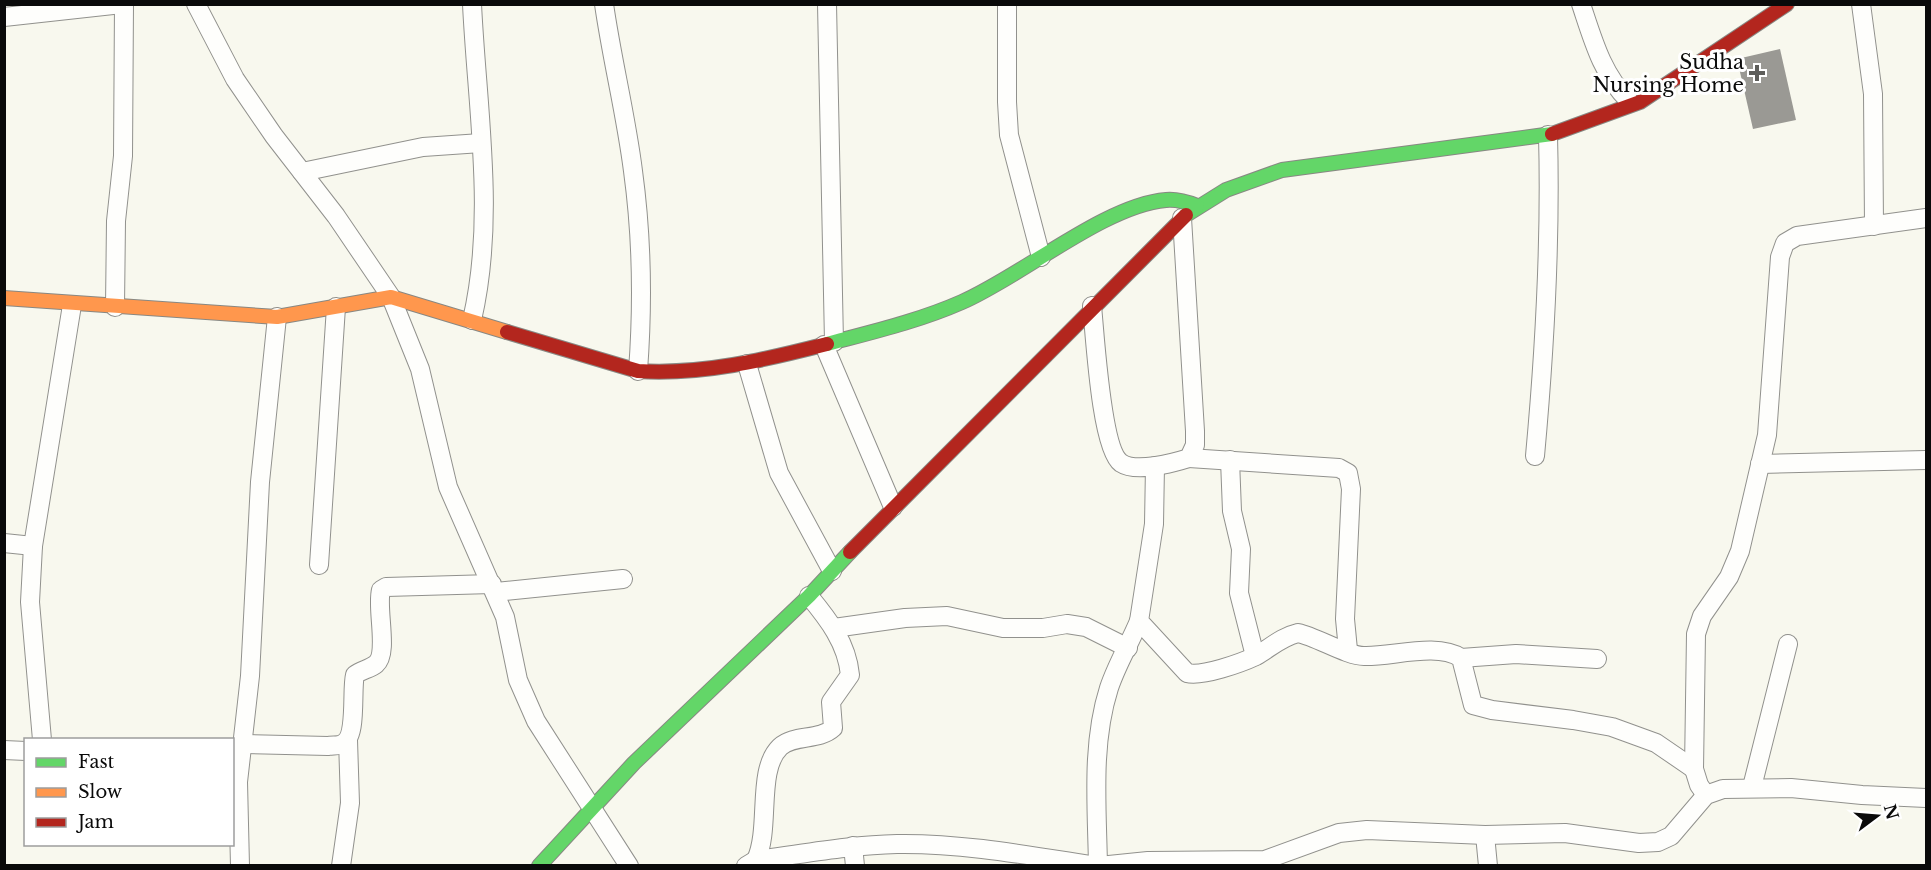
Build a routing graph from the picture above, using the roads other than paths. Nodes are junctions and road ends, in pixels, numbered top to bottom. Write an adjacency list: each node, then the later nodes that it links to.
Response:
1 (123, 4): 11 (street); 25 (street)
2 (196, 4): 15 (street)
3 (472, 4): 14 (street)
4 (604, 4): 31 (street)
5 (827, 4): 29 (street)
6 (1007, 4): 20 (street)
7 (1581, 4): 12 (street)
8 (1768, 4): 12 (main road)
9 (1787, 4): 12 (main road)
10 (1861, 4): 19 (street)
11 (4, 17)
12 (1628, 104): 13 (main road)
13 (1548, 135): 16 (main road); 32 (street)
14 (481, 142): 15 (street); 28 (street)
15 (302, 172): 21 (street)
16 (1197, 206): 17 (main road); 20 (main road)
17 (1182, 218): 24 (main road); 33 (street)
18 (1926, 218): 19 (street)
19 (1874, 226): 36 (street)
20 (1041, 256): 29 (main road)
21 (391, 297): 26 (main road); 28 (main road); 44 (street)
22 (4, 298): 23 (main road)
23 (72, 304): 25 (main road); 40 (street)
24 (1092, 306): 37 (street); 38 (main road)
25 (115, 307): 27 (main road)
26 (336, 307): 27 (main road); 41 (street)
27 (277, 317): 56 (street)
28 (472, 320): 31 (main road)
29 (829, 344): 30 (main road); 38 (street)
30 (747, 364): 31 (main road); 42 (street)
31 (638, 371)
32 (1535, 456)
33 (1189, 458): 34 (street); 37 (street)
34 (1230, 460): 50 (street); 51 (street)
35 (1926, 460): 36 (street)
36 (1760, 465): 59 (street)
37 (1155, 466): 46 (street)
38 (893, 507): 42 (main road)
39 (4, 543): 40 (street)
40 (33, 546): 54 (street)
41 (320, 565)
42 (832, 571): 45 (main road)
43 (623, 579): 44 (street)
44 (494, 588): 55 (street); 64 (street)
45 (809, 596): 47 (street); 64 (main road)
46 (1139, 621): 49 (street); 51 (street)
47 (834, 628): 49 (street); 68 (street)
48 (1788, 644): 61 (street)
49 (1128, 648): 75 (street)
50 (1348, 650): 51 (street); 52 (street)
51 (1254, 656)
52 (1461, 658): 53 (street); 59 (street)
53 (1597, 659)
54 (42, 738)
55 (348, 740): 56 (street); 71 (street)
56 (242, 744): 60 (street)
57 (4, 750): 58 (street)
58 (24, 751)
59 (1694, 769): 62 (street)
60 (235, 783): 70 (street)
61 (1752, 787): 62 (street); 63 (street)
62 (1706, 795): 65 (street)
63 (1926, 798)
64 (592, 810): 72 (main road); 73 (street)
65 (1485, 836): 69 (street); 76 (street)
66 (853, 846): 67 (street); 68 (street); 74 (street)
67 (1016, 860): 75 (street)
68 (751, 863)
69 (1244, 864): 75 (street)
70 (240, 866)
71 (341, 866)
72 (539, 866)
73 (629, 866)
74 (855, 866)
75 (1098, 866)
76 (1488, 866)

